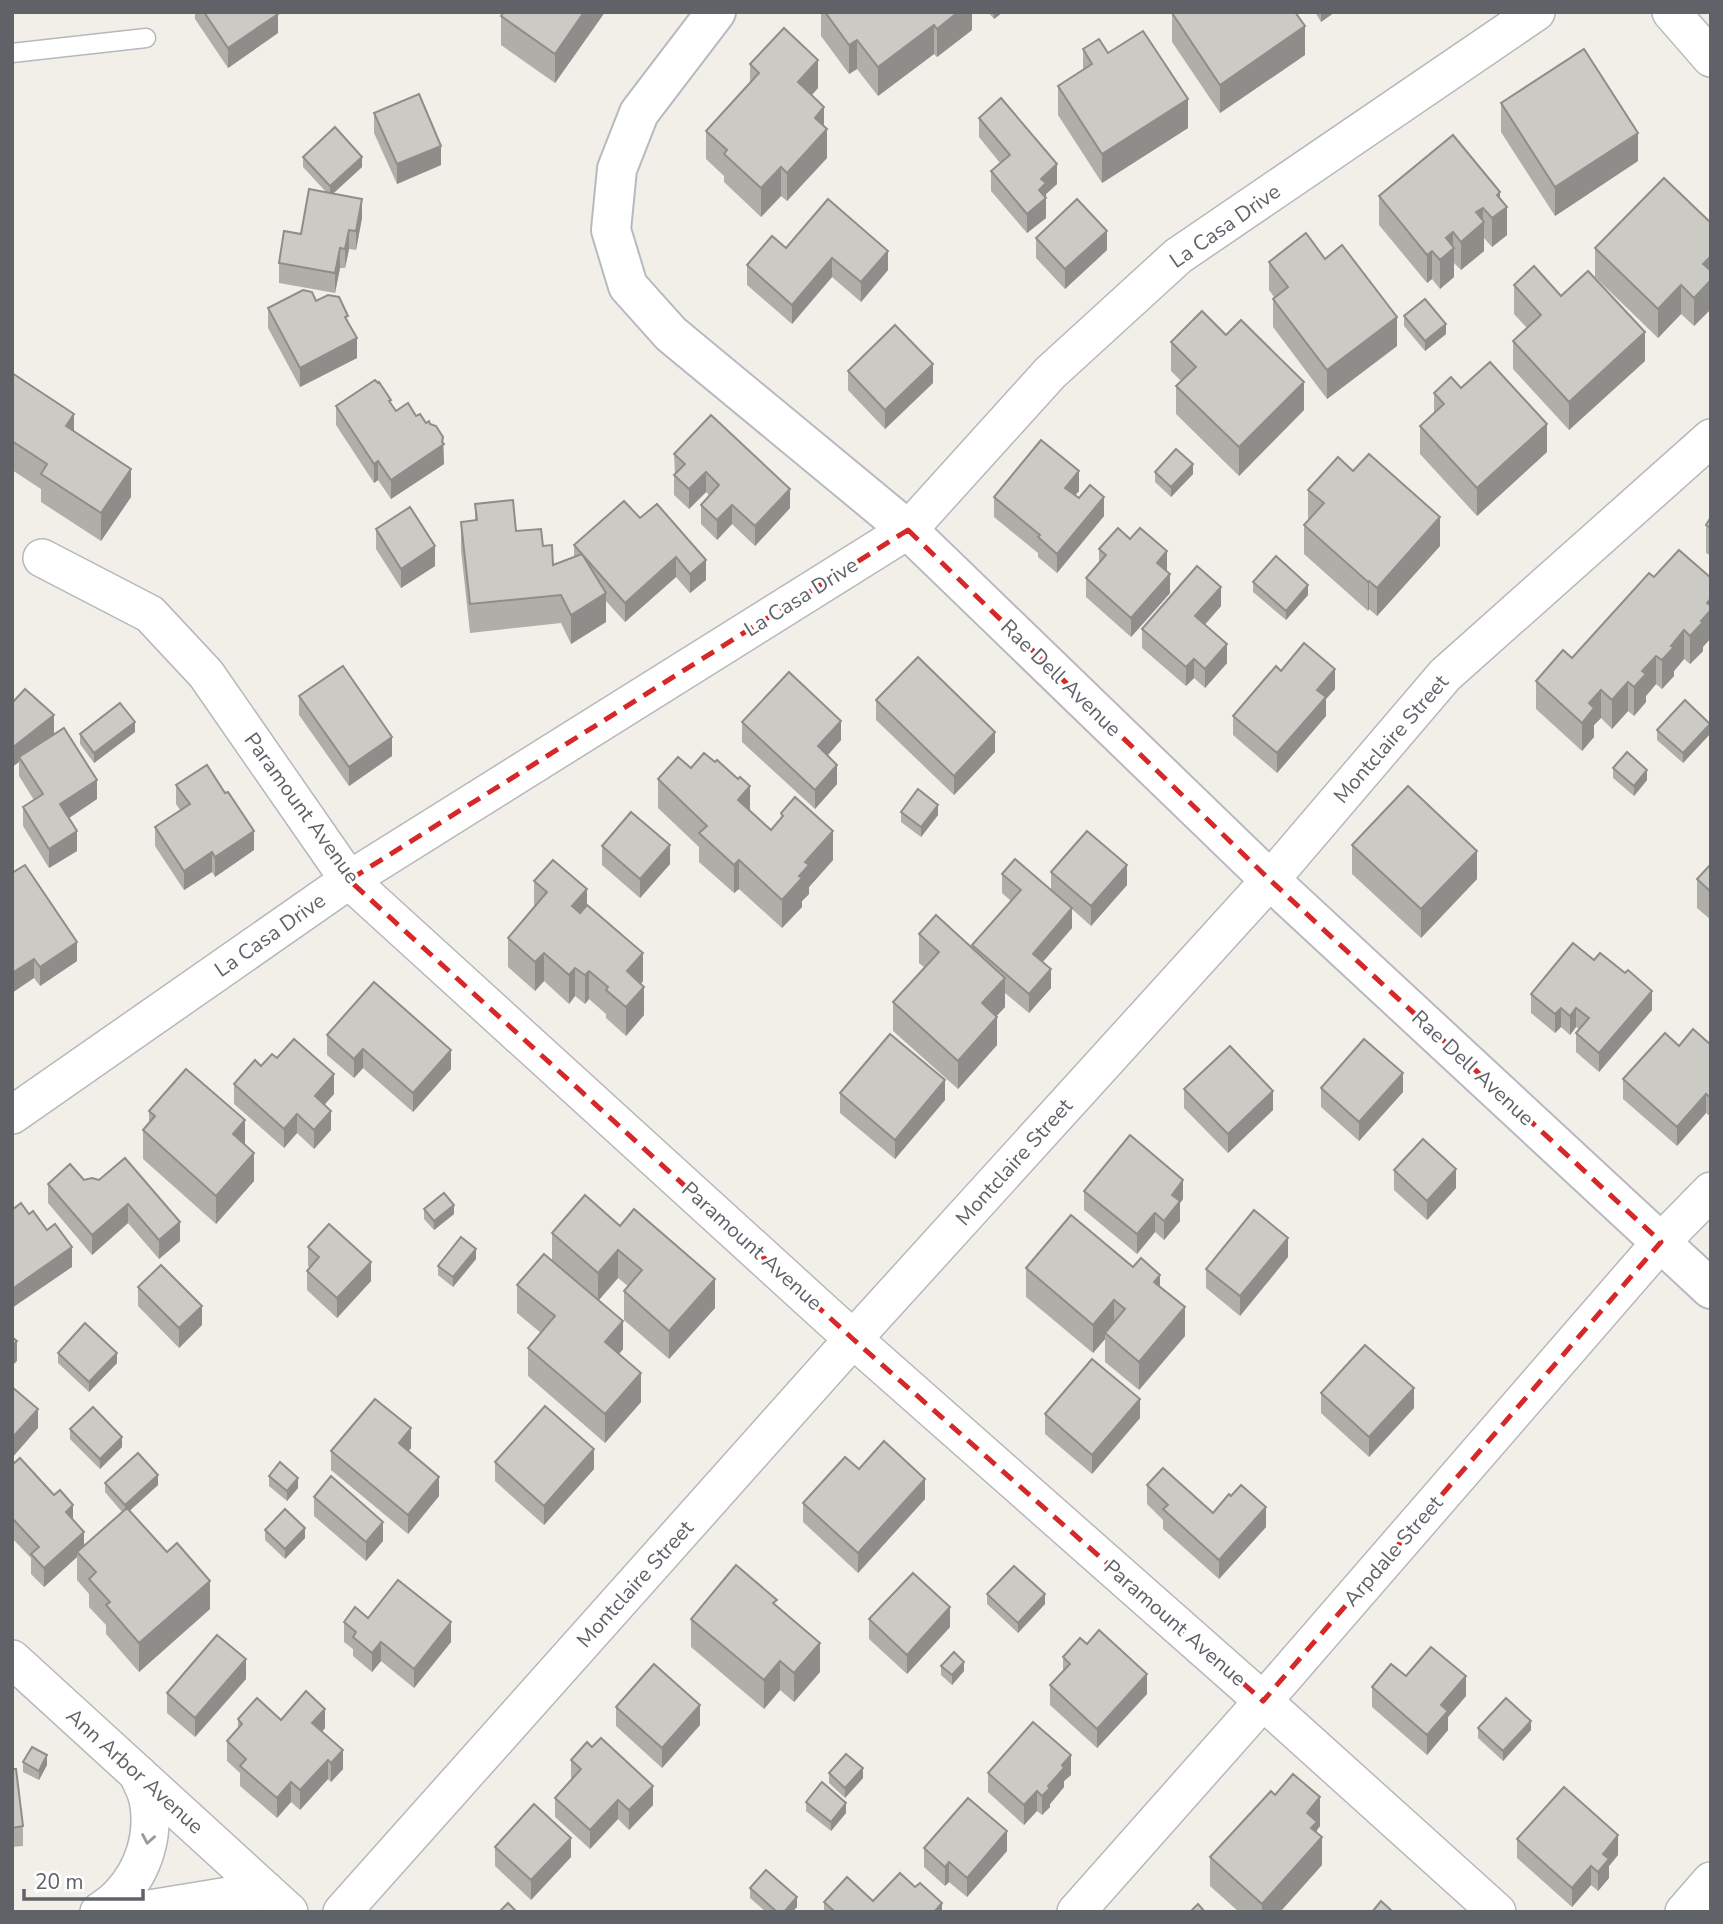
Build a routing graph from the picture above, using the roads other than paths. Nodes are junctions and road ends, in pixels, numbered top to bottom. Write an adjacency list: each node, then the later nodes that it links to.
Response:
1 (716, 12): 8 (street, Rae Dell Avenue)
2 (1536, 12): 8 (street, La Casa Drive)
3 (1671, 12): 6 (street)
4 (146, 38): 5 (lane)
5 (12, 53)
6 (1711, 58)
7 (1711, 439): 11 (street, Montclaire Street)
8 (908, 530): 10 (street, La Casa Drive); 11 (street, Rae Dell Avenue)
9 (42, 558): 10 (street, Paramount Avenue)
10 (349, 880): 12 (street, La Casa Drive); 16 (street, Paramount Avenue)
11 (1270, 880): 14 (street, Rae Dell Avenue); 16 (street, Montclaire Street)
12 (12, 1115)
13 (1711, 1191): 14 (street, Arpdale Street)
14 (1661, 1242): 15 (street, Rae Dell Avenue); 18 (street, Arpdale Street)
15 (1711, 1289)
16 (853, 1339): 18 (street, Paramount Avenue); 24 (street, Montclaire Street)
17 (12, 1659): 19 (street, Ann Arbor Avenue)
18 (1263, 1701): 25 (street, Arpdale Street); 26 (street, Paramount Avenue)
19 (137, 1773): 21 (street, Ann Arbor Avenue); 22 (street, one-way to 22)
20 (1711, 1881): 27 (street)
21 (277, 1901): 23 (street)
22 (99, 1912)
23 (131, 1912)
24 (342, 1912)
25 (1076, 1912)
26 (1497, 1912)
27 (1684, 1912)

